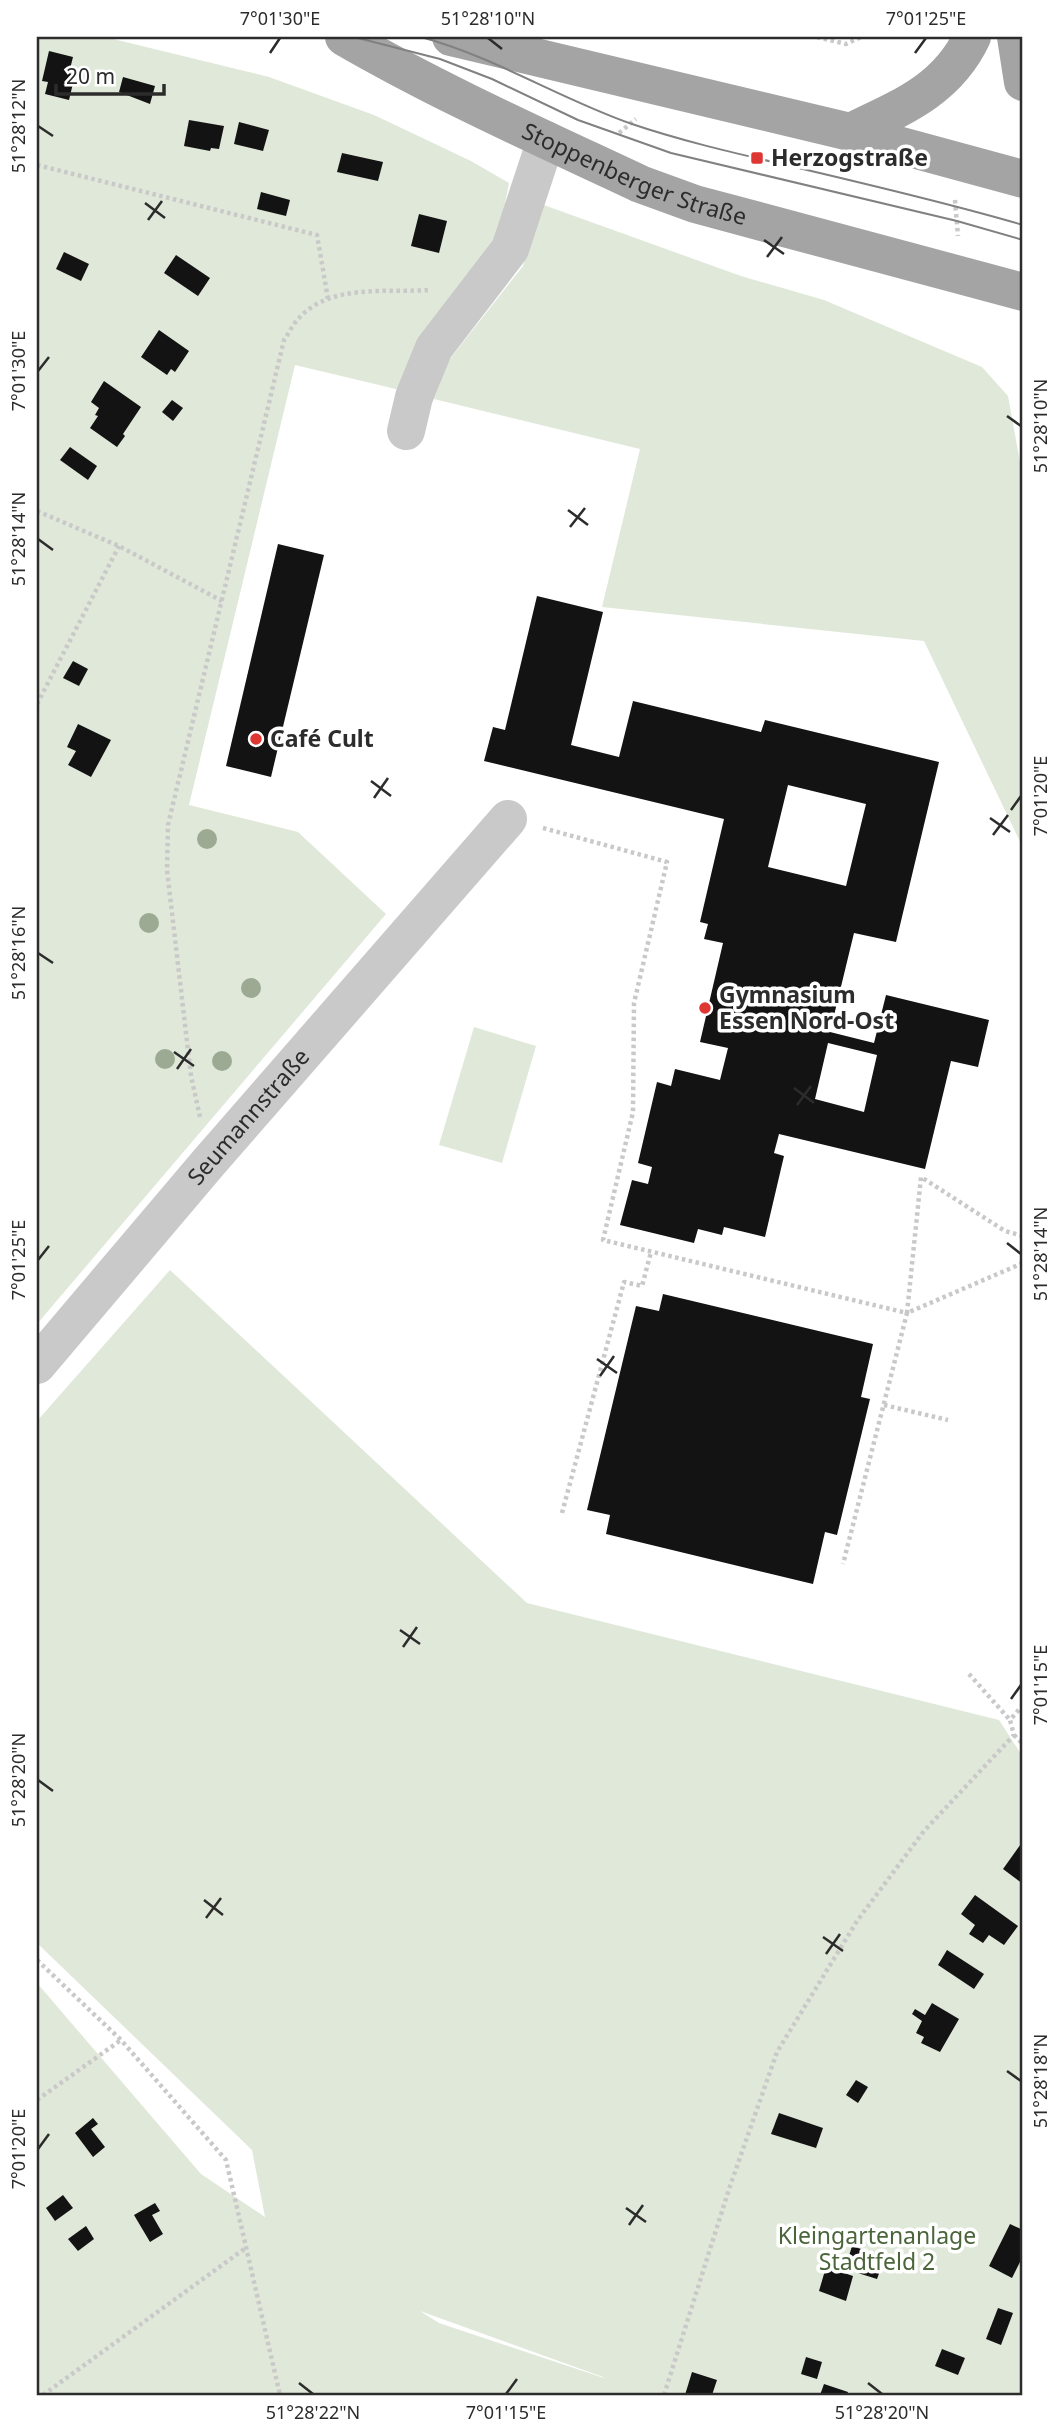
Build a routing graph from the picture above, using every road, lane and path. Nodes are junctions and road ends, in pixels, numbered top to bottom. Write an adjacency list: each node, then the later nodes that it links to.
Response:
1 (344, 37): 9 (main road, Stoppenberger Straße)
2 (451, 37): 8 (main road)
3 (817, 37): 4 (path)
4 (860, 37)
5 (972, 37): 8 (main road)
6 (1016, 37): 7 (main road)
7 (1023, 82)
8 (850, 132): 11 (main road)
9 (546, 140): 14 (main road, Stoppenberger Straße); 15 (street)
10 (37, 164): 16 (path)
11 (1023, 180)
12 (956, 214): 13 (path)
13 (959, 247)
14 (1023, 292)
15 (476, 294): 16 (path); 17 (street)
16 (328, 299): 20 (path)
17 (406, 431)
18 (37, 511): 19 (path)
19 (119, 546): 20 (path); 21 (path)
20 (222, 601): 23 (path)
21 (37, 704)
22 (508, 819): 23 (street, Seumannstraße); 25 (path)
23 (209, 1162): 28 (street, Seumannstraße)
24 (1023, 1236): 27 (path)
25 (651, 1252): 27 (path); 31 (path)
26 (1023, 1263): 27 (path)
27 (907, 1313): 29 (path)
28 (37, 1365)
29 (884, 1405): 30 (path); 32 (path)
30 (947, 1420)
31 (562, 1513)
32 (843, 1564)
33 (969, 1674): 35 (path)
34 (1023, 1705): 35 (path)
35 (1010, 1720): 36 (path)
36 (1014, 1735): 37 (path); 44 (path)
37 (1023, 1744)
38 (37, 1960): 39 (path)
39 (121, 2040): 40 (path); 41 (path)
40 (37, 2100)
41 (247, 2247): 42 (path); 43 (path)
42 (43, 2395)
43 (280, 2395)
44 (664, 2395)

